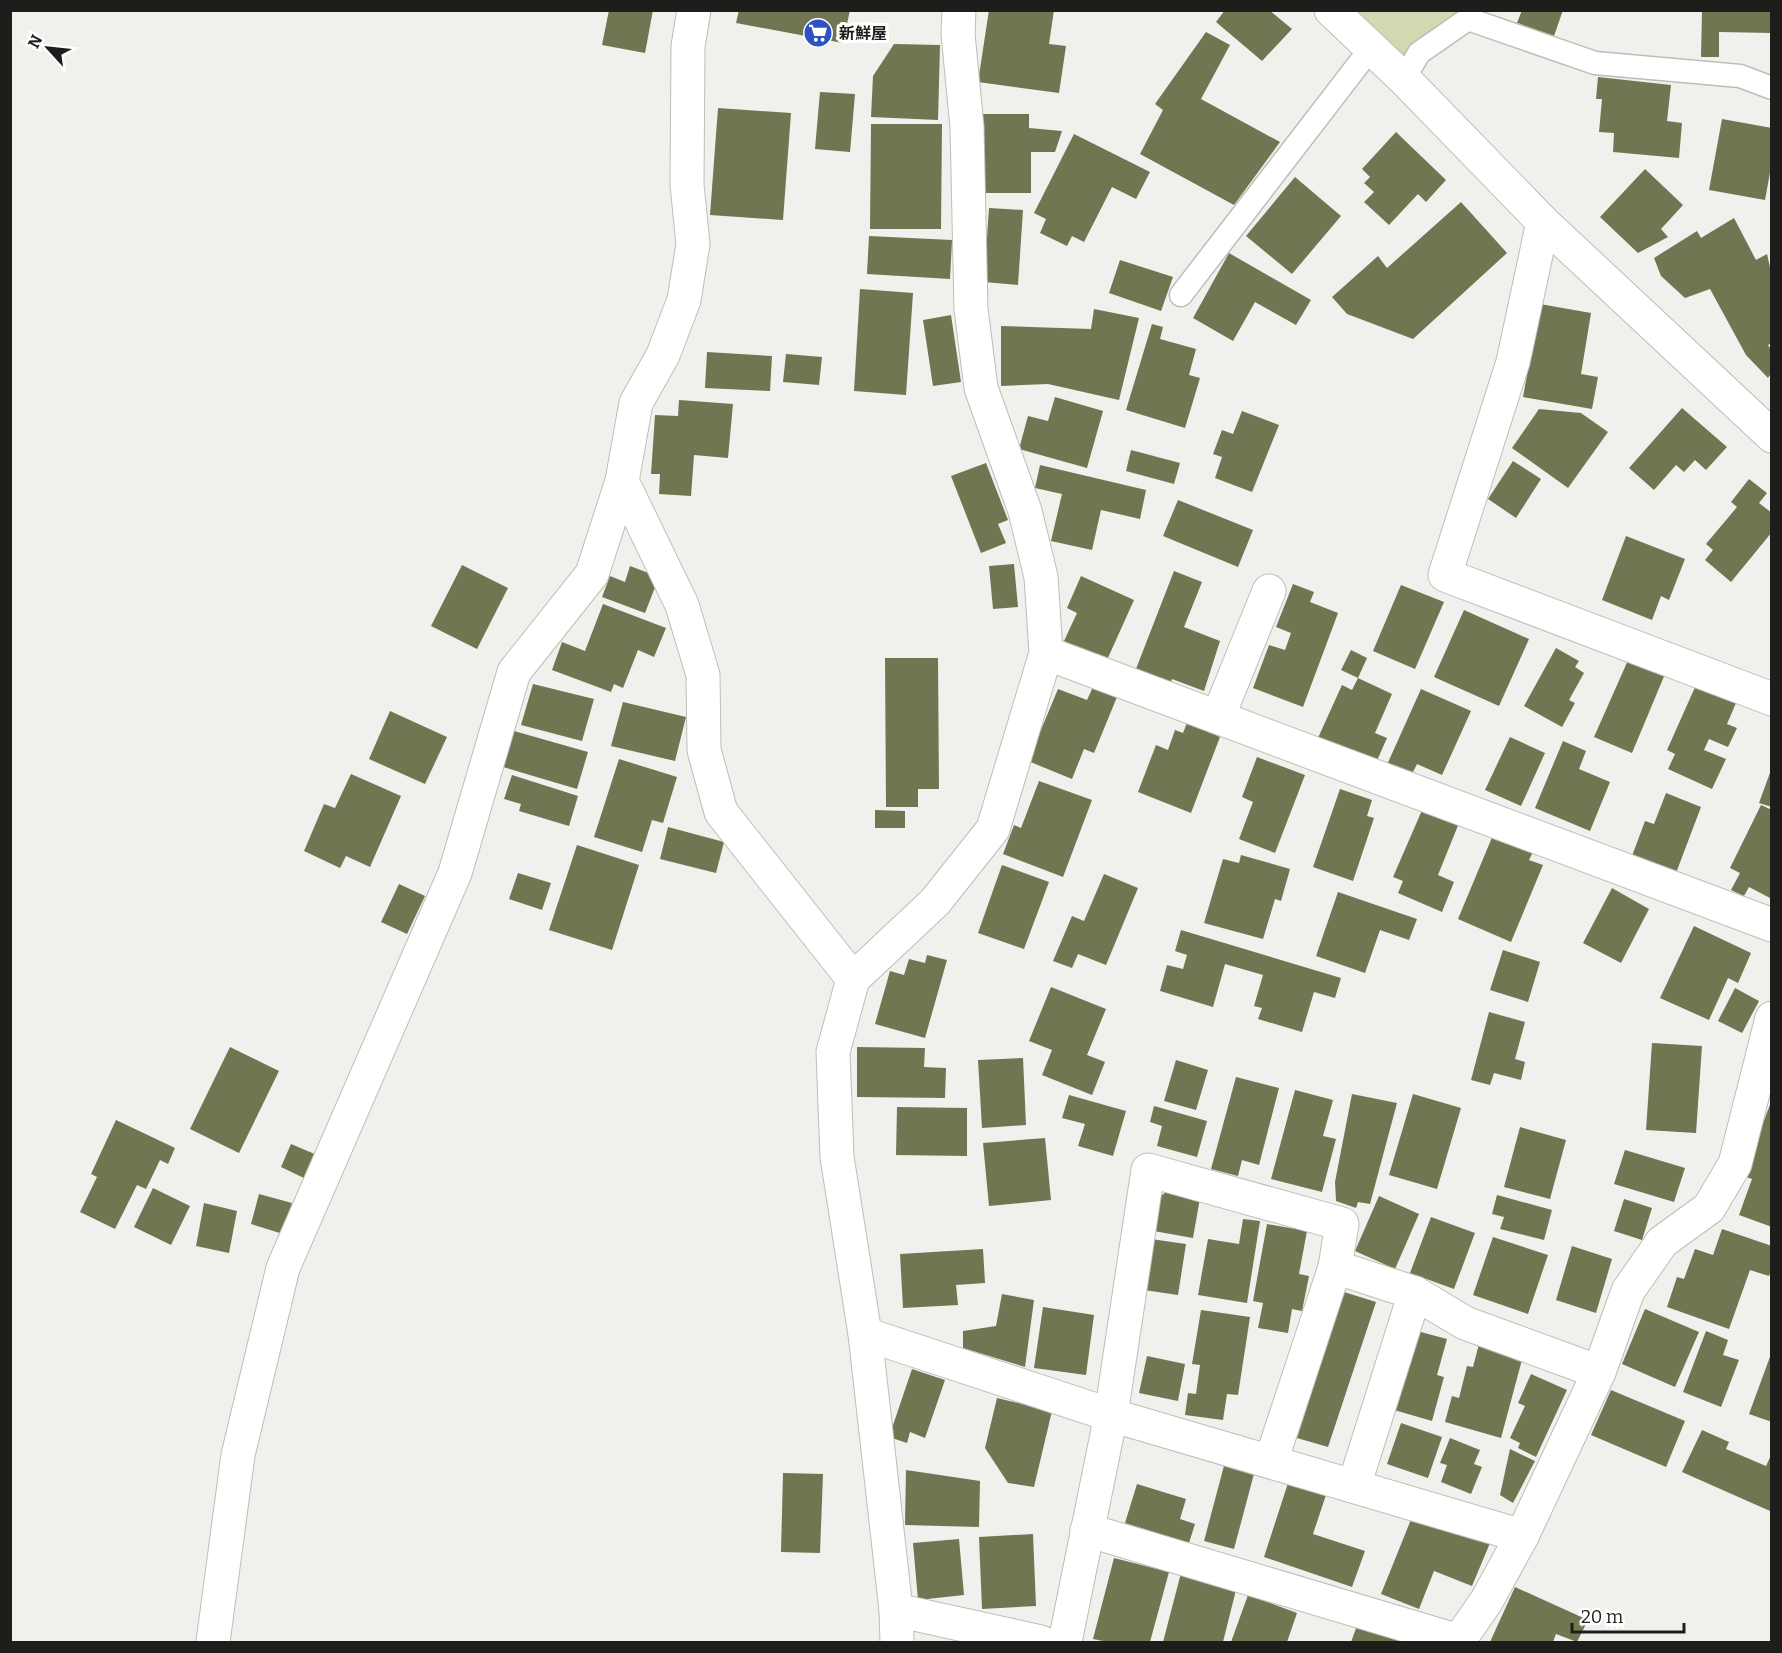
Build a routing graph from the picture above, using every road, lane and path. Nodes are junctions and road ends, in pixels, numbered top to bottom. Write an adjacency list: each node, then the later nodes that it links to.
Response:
1 (694, 10): 11 (street)
2 (959, 10): 13 (street)
3 (1331, 10): 5 (street)
4 (1470, 15): 6 (lane); 7 (lane)
5 (1371, 48): 6 (street); 9 (lane)
6 (1404, 79): 8 (street)
7 (1772, 88)
8 (1543, 222): 10 (street); 14 (street)
9 (1181, 295)
10 (1772, 436)
11 (622, 481): 17 (street); 29 (street)
12 (1269, 591): 15 (street)
13 (1046, 653): 15 (street); 17 (street)
14 (1772, 699)
15 (1218, 717): 16 (street)
16 (1772, 925)
17 (853, 979): 21 (street)
18 (1770, 1030): 22 (street)
19 (1335, 1267): 20 (street); 23 (street); 24 (street)
20 (1415, 1293): 22 (street); 25 (street)
21 (865, 1334): 23 (street); 28 (street)
22 (1599, 1372): 27 (street)
23 (1111, 1415): 24 (street); 26 (street)
24 (1271, 1461): 25 (street)
25 (1354, 1486): 27 (street)
26 (1087, 1530): 32 (street); 33 (street)
27 (1522, 1536): 33 (street)
28 (896, 1610): 30 (street); 31 (street)
29 (213, 1642)
30 (897, 1642)
31 (1041, 1642)
32 (1065, 1642)
33 (1458, 1642)

